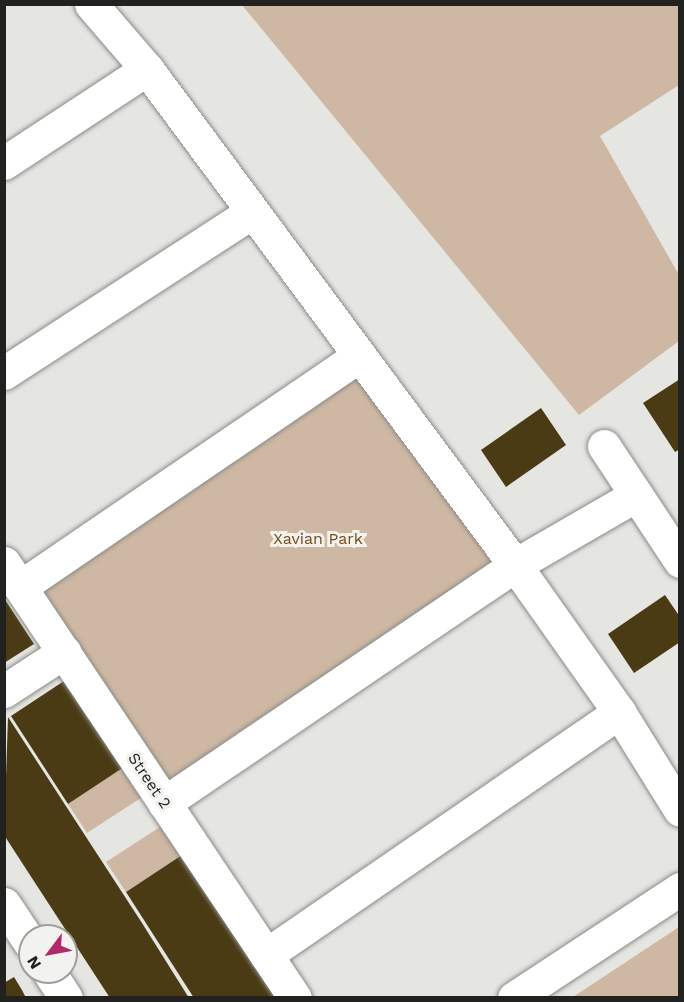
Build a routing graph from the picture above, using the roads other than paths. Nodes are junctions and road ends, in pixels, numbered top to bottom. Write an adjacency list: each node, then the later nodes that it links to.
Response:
1 (91, 4): 2 (street)
2 (147, 69): 3 (street); 4 (street)
3 (4, 163)
4 (252, 212): 5 (street); 6 (street)
5 (357, 357): 11 (street); 12 (street)
6 (4, 373)
7 (604, 446): 8 (street)
8 (636, 495): 9 (street); 11 (street)
9 (669, 522): 10 (street)
10 (680, 561)
11 (515, 565): 15 (street); 16 (street)
12 (12, 575): 13 (street, Street 2)
13 (64, 652): 14 (street); 16 (street, Street 2)
14 (4, 691)
15 (619, 712): 17 (street); 21 (street)
16 (164, 803): 21 (street, Street 2)
17 (680, 810)
18 (680, 889): 25 (street)
19 (4, 904): 20 (street)
20 (18, 925)
21 (266, 955): 24 (street, Street 2)
22 (57, 984): 23 (street)
23 (66, 998)
24 (295, 998)
25 (514, 998)

